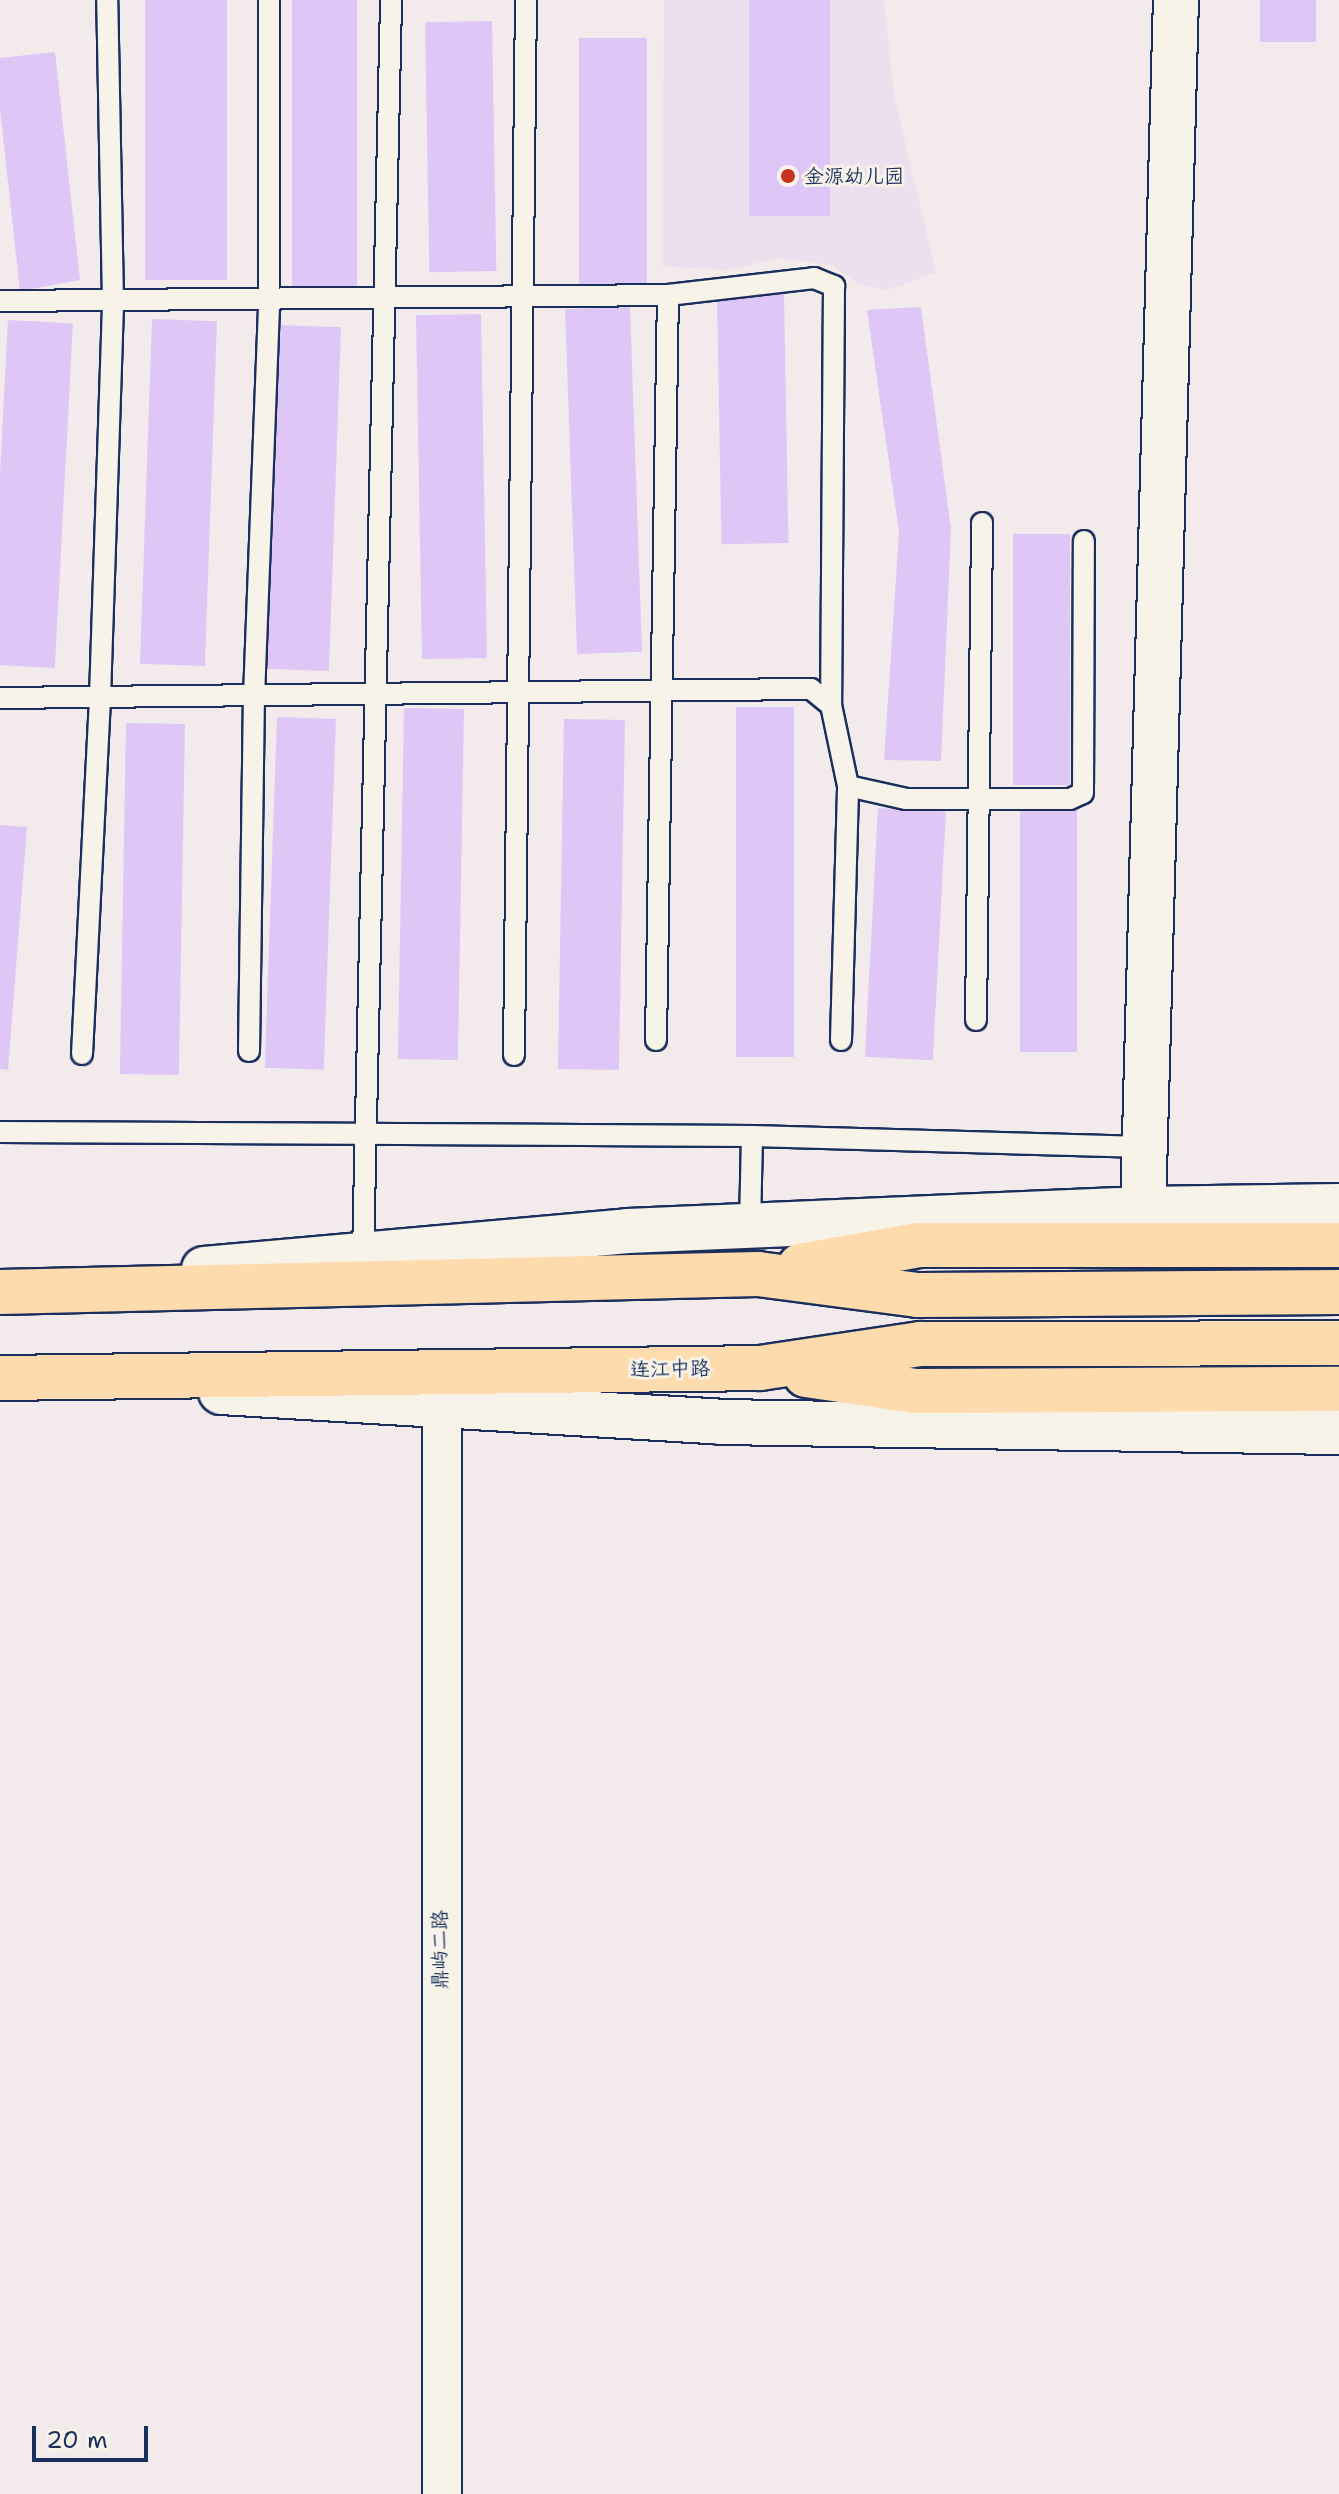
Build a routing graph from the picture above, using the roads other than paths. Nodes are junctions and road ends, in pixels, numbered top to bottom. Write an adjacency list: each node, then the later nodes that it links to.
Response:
1 (107, 0): 11 (lane)
2 (269, 0): 9 (lane)
3 (391, 0): 8 (lane)
4 (526, 0): 7 (lane)
5 (1176, 0): 32 (main road)
6 (668, 295): 7 (lane); 14 (lane); 20 (lane)
7 (523, 298): 8 (lane); 15 (lane)
8 (384, 299): 9 (lane); 16 (lane)
9 (269, 300): 11 (lane); 18 (lane)
10 (0, 301): 11 (lane)
11 (113, 301): 17 (lane)
12 (982, 523): 22 (lane)
13 (1084, 541): 22 (lane)
14 (661, 692): 15 (lane); 20 (lane); 24 (lane)
15 (519, 694): 16 (lane); 28 (lane)
16 (376, 696): 18 (lane); 30 (lane)
17 (100, 697): 18 (lane); 19 (lane); 27 (lane)
18 (254, 697): 26 (lane)
19 (0, 698)
20 (831, 705): 21 (lane)
21 (848, 786): 22 (lane); 25 (lane)
22 (979, 799): 23 (lane)
23 (976, 1020)
24 (656, 1040)
25 (841, 1040)
26 (249, 1051)
27 (82, 1054)
28 (514, 1055)
29 (0, 1132): 30 (lane)
30 (367, 1134): 31 (lane); 37 (lane)
31 (752, 1136): 32 (lane); 35 (lane)
32 (1145, 1147): 34 (main road)
33 (1339, 1206): 34 (main road)
34 (1143, 1209): 35 (main road)
35 (750, 1225): 37 (main road)
36 (1339, 1245): 38 (highway)
37 (363, 1255): 39 (main road)
38 (758, 1274): 39 (highway); 40 (highway)
39 (2, 1292)
40 (1339, 1292)
41 (1339, 1343): 42 (highway, 连江中路)
42 (760, 1368): 43 (highway, 连江中路); 44 (highway)
43 (6, 1378): 45 (main road)
44 (1339, 1389)
45 (442, 1407): 46 (main road); 47 (street, 鼎屿二路)
46 (1339, 1432)
47 (442, 2494)

